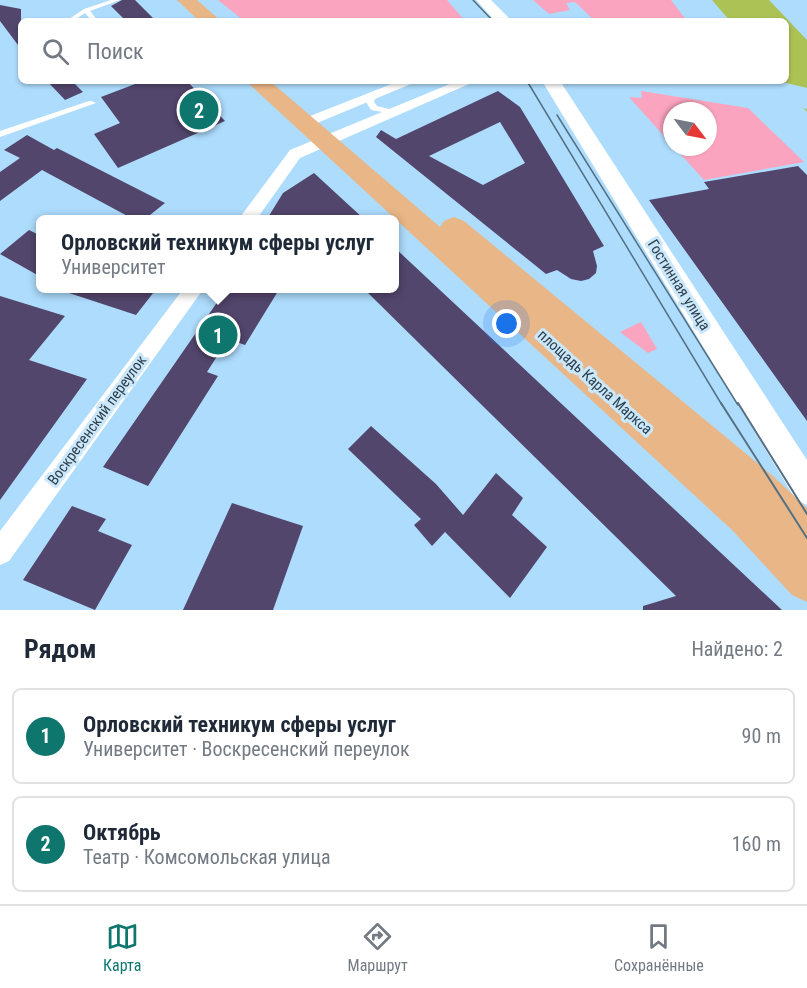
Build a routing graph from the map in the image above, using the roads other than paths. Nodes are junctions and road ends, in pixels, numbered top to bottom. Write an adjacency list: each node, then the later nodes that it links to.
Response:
1 (117, 0): 5 (lane)
2 (166, 0): 8 (main road)
3 (186, 0): 9 (main road)
4 (483, 0): 10 (street)
5 (86, 10): 6 (lane); 7 (lane)
6 (74, 18)
7 (93, 18)
8 (186, 18)
9 (207, 18)
10 (501, 18)
11 (261, 84): 19 (main road)
12 (285, 84): 19 (main road)
13 (403, 84): 16 (street)
14 (461, 84): 18 (street)
15 (552, 84): 23 (street, Гостинная улица)
16 (372, 96): 18 (lane); 19 (street)
17 (92, 103): 20 (lane)
18 (390, 112): 19 (street)
19 (324, 128): 21 (street); 24 (main road, площадь Карла Маркса); 26 (main road, площадь Карла Маркса)
20 (0, 134)
21 (249, 215)
22 (191, 293): 25 (street, Воскресенский переулок)
23 (807, 489)
24 (807, 536)
25 (0, 552)
26 (807, 580)

